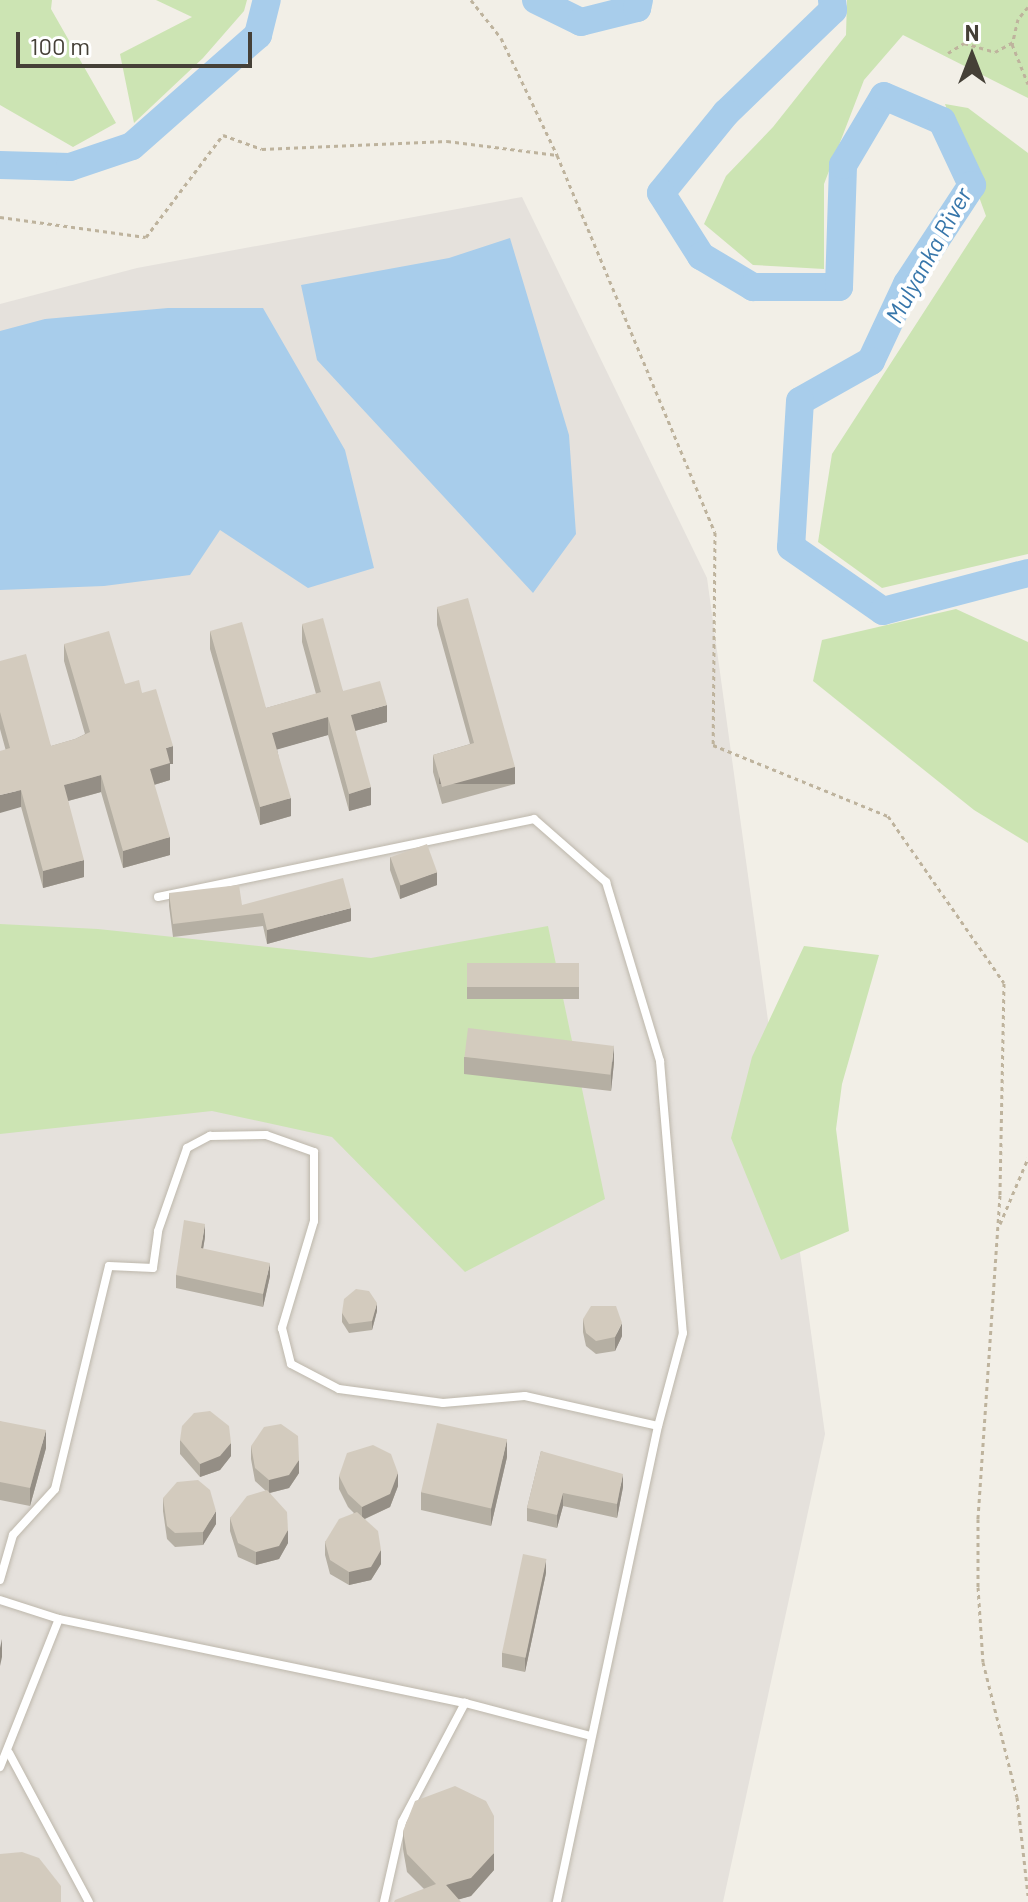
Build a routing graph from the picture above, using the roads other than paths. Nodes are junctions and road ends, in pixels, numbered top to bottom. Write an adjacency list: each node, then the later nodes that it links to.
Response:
1 (158, 897): 2 (lane)
2 (658, 1426): 3 (lane); 7 (lane)
3 (0, 1580)
4 (0, 1600): 5 (lane)
5 (59, 1619): 6 (lane); 8 (lane)
6 (465, 1703): 7 (lane); 11 (lane)
7 (591, 1736): 12 (lane)
8 (9, 1753): 9 (lane); 10 (lane)
9 (0, 1767)
10 (89, 1902)
11 (384, 1902)
12 (557, 1902)

